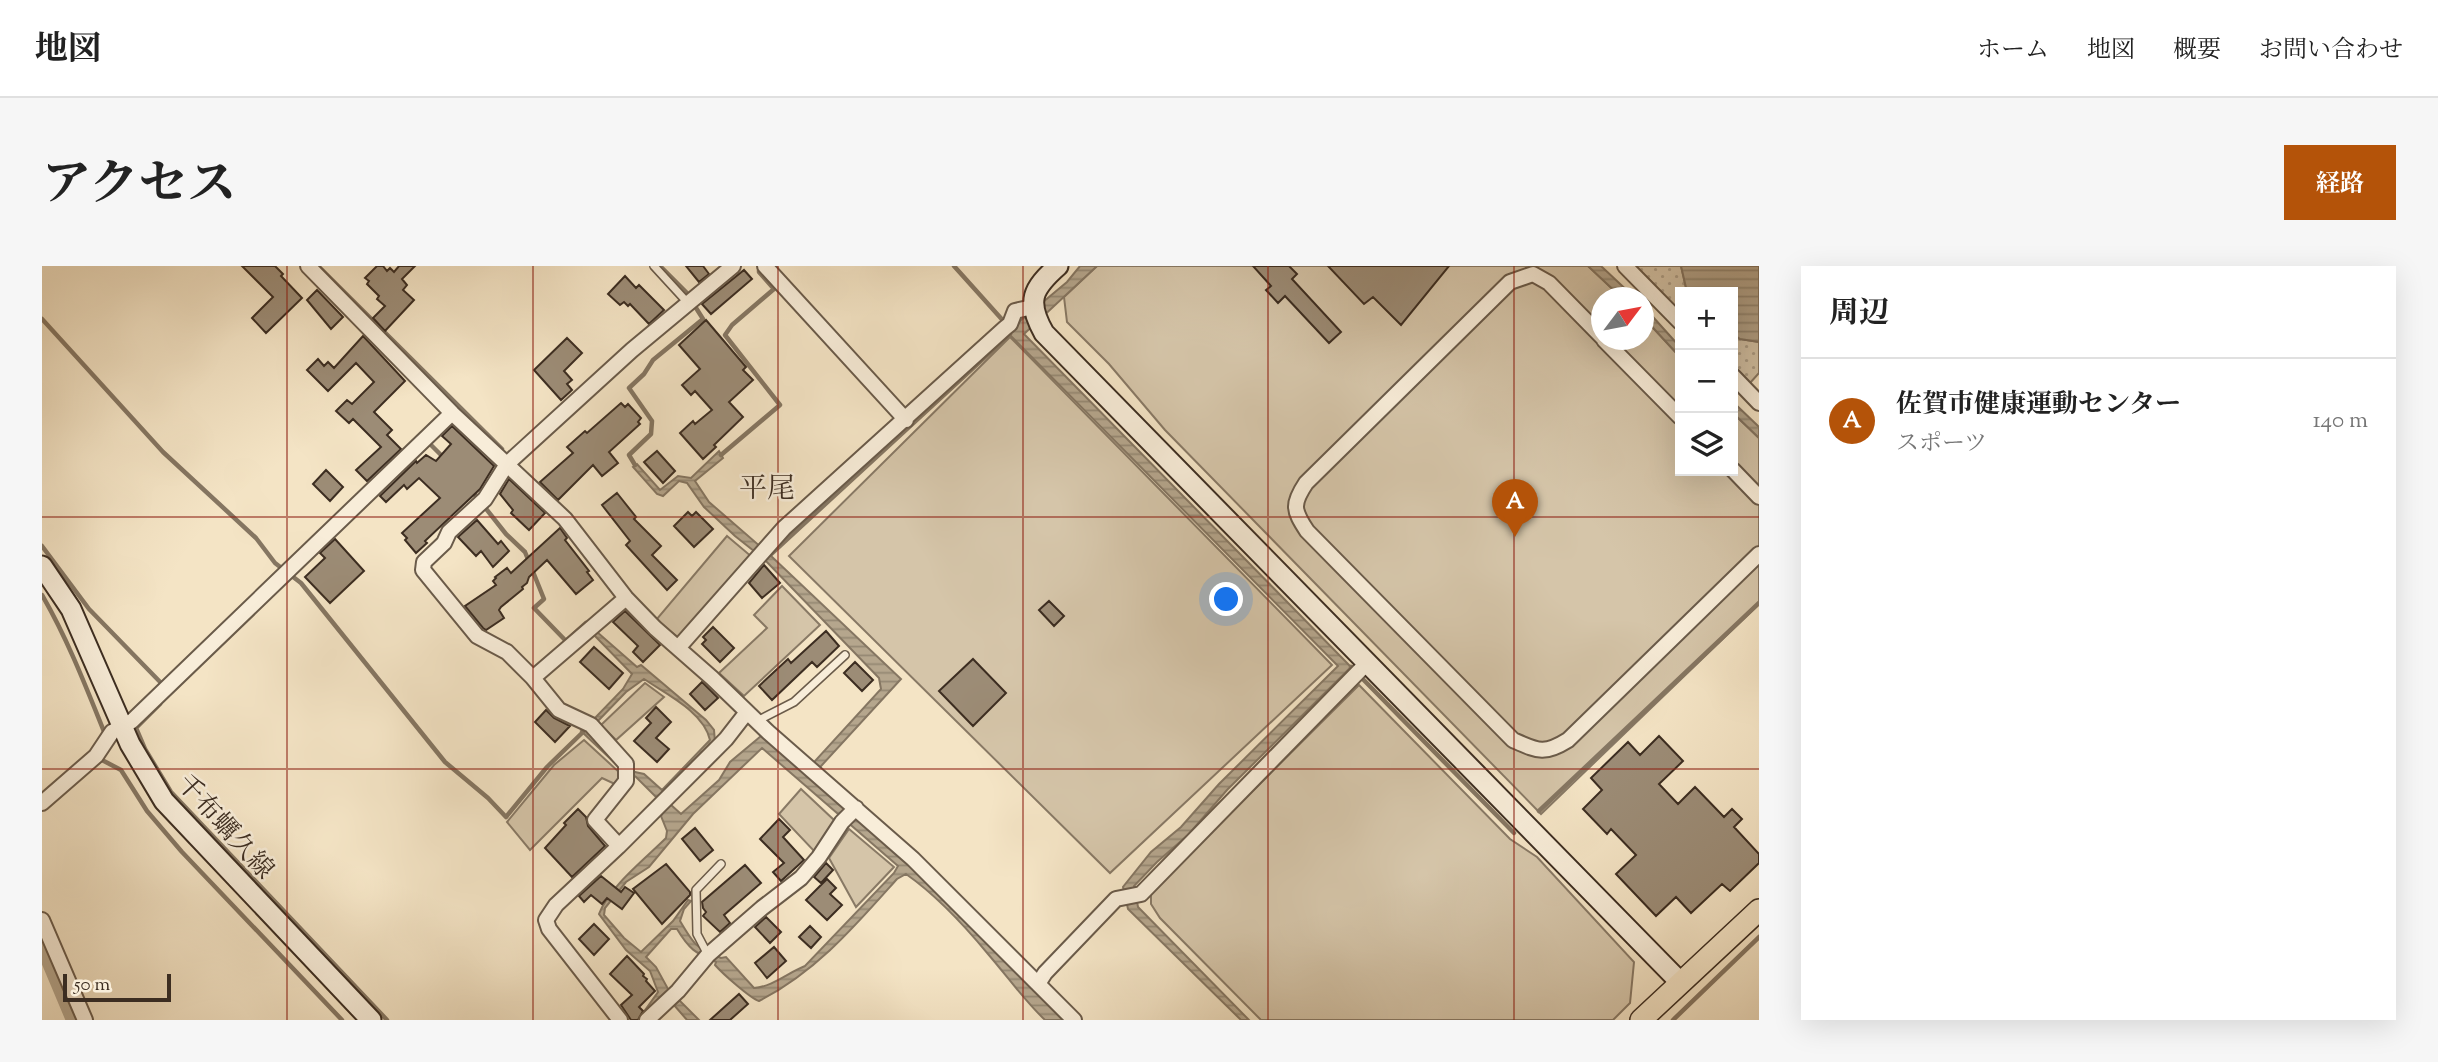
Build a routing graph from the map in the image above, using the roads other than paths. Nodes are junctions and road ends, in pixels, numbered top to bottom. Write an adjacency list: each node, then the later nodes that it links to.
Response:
1 (308, 266): 14 (street)
2 (654, 266): 7 (lane)
3 (733, 266): 7 (street)
4 (765, 266): 16 (street)
5 (1058, 266): 8 (street)
6 (1625, 266): 9 (street)
7 (692, 300): 17 (street)
8 (1033, 307): 16 (street); 25 (street)
9 (1675, 317)
10 (1591, 326): 20 (street)
11 (1615, 350): 15 (street)
12 (1738, 381): 13 (street)
13 (1759, 403)
14 (452, 413): 17 (street); 28 (street)
15 (1676, 413)
16 (906, 419): 23 (street)
17 (507, 464): 22 (street); 26 (street)
18 (1738, 475): 19 (street)
19 (1759, 497)
20 (1759, 554)
21 (42, 566): 28 (street, 千布蠣久線)
22 (626, 598): 23 (street); 26 (street)
23 (677, 648): 27 (street)
24 (845, 655): 27 (lane)
25 (1361, 670): 36 (street); 37 (street)
26 (533, 678): 31 (street)
27 (752, 717): 30 (street); 31 (street)
28 (122, 725): 29 (street); 39 (street, 千布蠣久線)
29 (42, 803)
30 (856, 808): 35 (street); 37 (street)
31 (619, 846): 40 (street)
32 (721, 864): 35 (lane)
33 (1759, 910): 36 (main road)
34 (42, 920): 38 (street)
35 (708, 953): 41 (street)
36 (1680, 982): 43 (main road)
37 (1038, 984): 42 (street)
38 (85, 1020)
39 (371, 1020)
40 (620, 1020)
41 (647, 1020)
42 (1074, 1020)
43 (1641, 1020)

